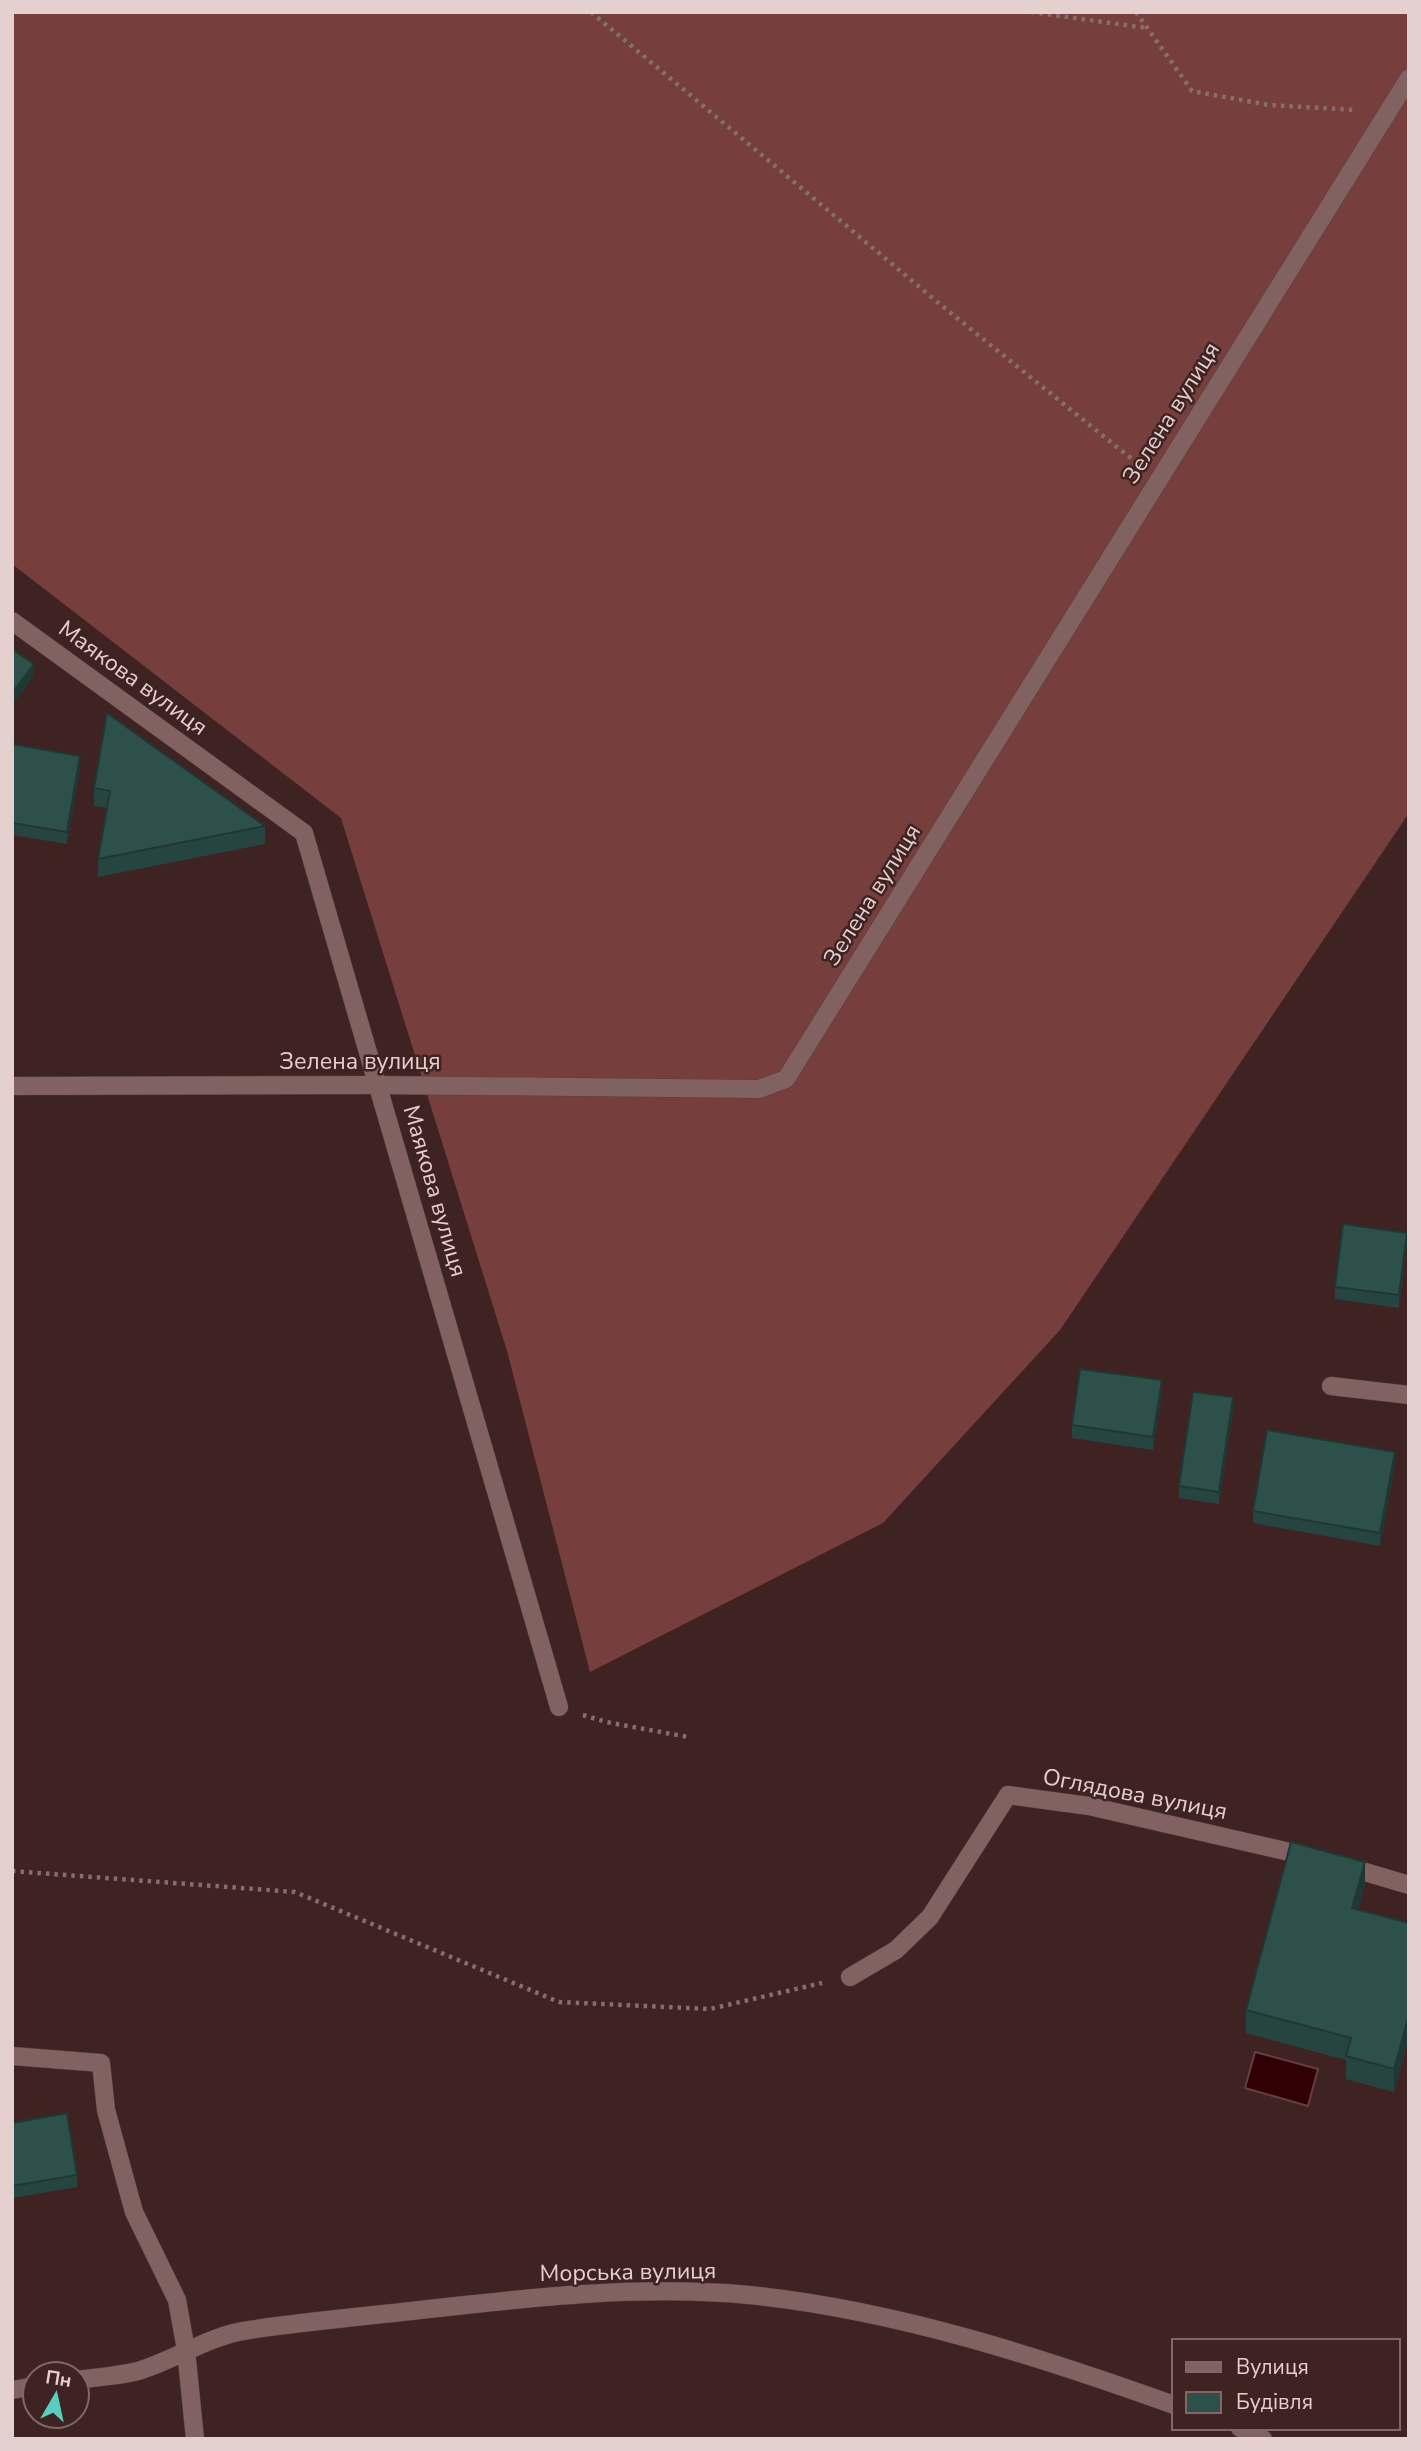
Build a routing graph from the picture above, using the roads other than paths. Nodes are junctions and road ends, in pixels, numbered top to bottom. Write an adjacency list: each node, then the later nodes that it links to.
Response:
1 (1409, 78): 3 (street, Зелена вулиця)
2 (12, 621): 3 (street, Маякова вулиця)
3 (378, 1085): 4 (street, Зелена вулиця); 7 (street, Маякова вулиця)
4 (12, 1086)
5 (1331, 1385): 6 (street)
6 (1409, 1395)
7 (559, 1707)
8 (1409, 1885): 9 (street, Оглядова вулиця)
9 (849, 1977)
10 (12, 2056): 11 (street)
11 (186, 2350): 12 (street, Морська вулиця); 13 (street, Морська вулиця); 15 (street)
12 (91, 2378)
13 (1172, 2404)
14 (1244, 2430): 16 (street)
15 (195, 2439)
16 (1263, 2439)

